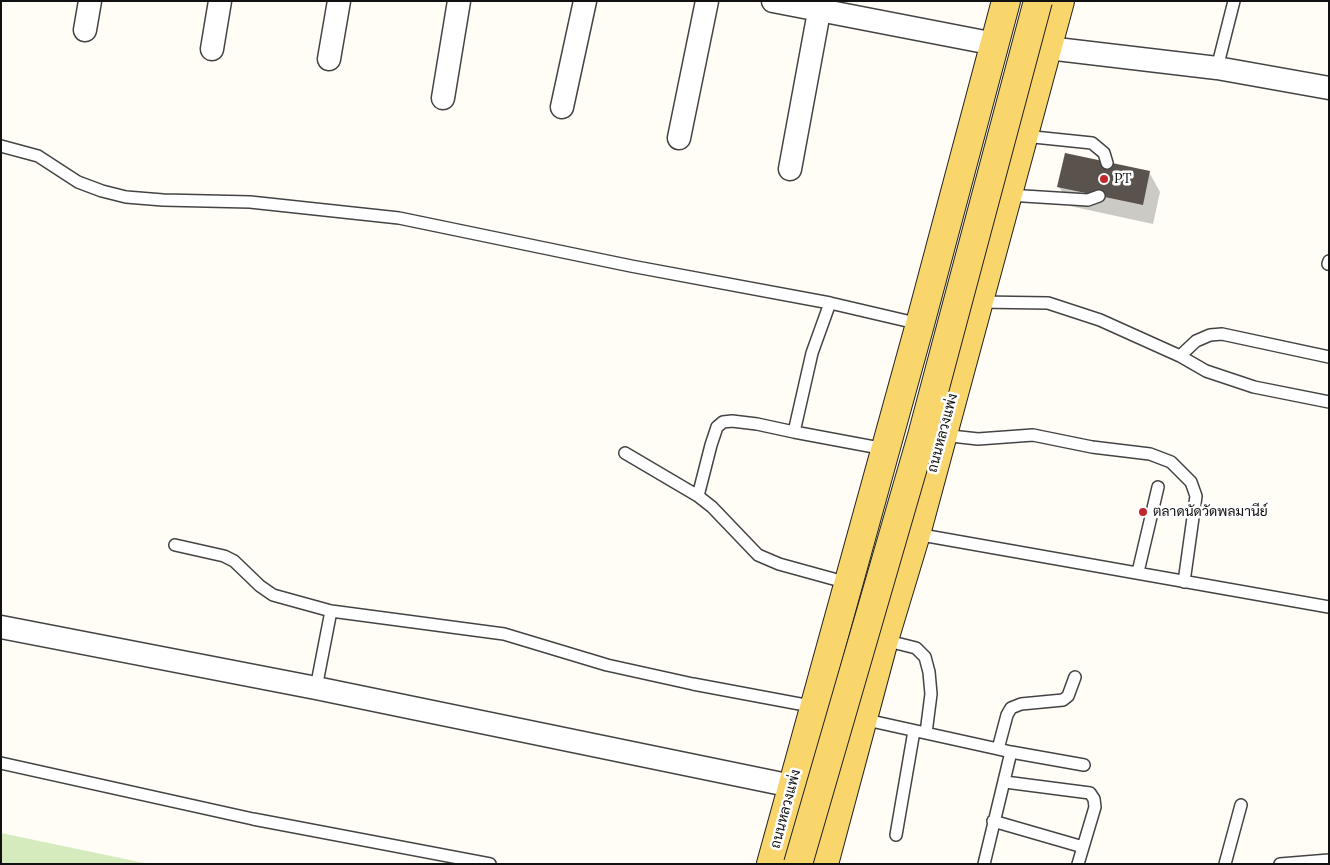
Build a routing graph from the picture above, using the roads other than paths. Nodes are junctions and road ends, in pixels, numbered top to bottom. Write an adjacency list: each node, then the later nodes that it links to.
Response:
1 (90, 1): 14 (street)
2 (220, 1): 17 (street)
3 (339, 1): 18 (street)
4 (460, 1): 21 (street)
5 (585, 1): 22 (street)
6 (707, 1): 24 (street)
7 (773, 1): 13 (street)
8 (1006, 1): 15 (main road, ถนนหลวงแพ่ง)
9 (1025, 1): 44 (main road)
10 (1038, 1): 69 (main road, bridge)
11 (1060, 1): 16 (main road, ถนนหลวงแพ่ง)
12 (1234, 1): 19 (lane)
13 (820, 6): 15 (street); 27 (street)
14 (85, 30)
15 (995, 44): 32 (main road, ถนนหลวงแพ่ง)
16 (1048, 48): 19 (street); 23 (main road, ถนนหลวงแพ่ง)
17 (212, 49)
18 (329, 59)
19 (1217, 68): 20 (street)
20 (1329, 88)
21 (443, 98)
22 (562, 107)
23 (1024, 136): 26 (lane); 28 (main road, ถนนหลวงแพ่ง)
24 (679, 138)
25 (1, 146): 31 (lane)
26 (1107, 162)
27 (790, 169)
28 (1008, 195): 29 (lane); 30 (main road, ถนนหลวงแพ่ง)
29 (1099, 196)
30 (979, 302): 33 (lane); 37 (main road, ถนนหลวงแพ่ง)
31 (830, 303): 32 (lane); 36 (lane)
32 (920, 324): 38 (main road, ถนนหลวงแพ่ง)
33 (1180, 356): 34 (lane); 35 (lane)
34 (1329, 357)
35 (1329, 402)
36 (794, 432): 38 (lane); 41 (lane)
37 (942, 435): 42 (main road, ถนนหลวงแพ่ง); 46 (lane)
38 (885, 449): 44 (main road, ถนนหลวงแพ่ง)
39 (625, 453): 41 (lane)
40 (1158, 487): 45 (lane)
41 (698, 496): 47 (lane)
42 (916, 534): 45 (lane); 51 (main road, ถนนหลวงแพ่ง)
43 (175, 545): 49 (lane)
44 (856, 554): 47 (main road, ถนนหลวงแพ่ง)
45 (1138, 572): 46 (lane)
46 (1184, 582): 48 (lane)
47 (848, 583): 54 (main road, ถนนหลวงแพ่ง)
48 (1328, 606)
49 (331, 611): 53 (lane); 54 (lane)
50 (1, 627): 53 (street)
51 (884, 640): 55 (main road, ถนนหลวงแพ่ง); 57 (lane)
52 (1075, 677): 58 (lane)
53 (316, 688): 63 (street)
54 (816, 706): 63 (main road, ถนนหลวงแพ่ง)
55 (862, 719): 56 (lane); 72 (main road, ถนนหลวงแพ่ง)
56 (914, 730): 57 (lane); 66 (lane)
57 (926, 733): 58 (lane)
58 (998, 749): 59 (lane)
59 (1011, 752): 61 (lane); 62 (lane)
60 (1, 763): 70 (lane)
61 (1084, 766)
62 (1005, 782): 65 (lane); 67 (lane)
63 (792, 786): 69 (main road, ถนนหลวงแพ่ง)
64 (1241, 806): 75 (lane)
65 (993, 821): 67 (lane); 73 (lane)
66 (896, 835)
67 (1083, 846): 74 (lane)
68 (1329, 860): 76 (lane)
69 (781, 861): 71 (main road)
70 (490, 864)
71 (811, 864)
72 (824, 864)
73 (984, 864)
74 (1078, 864)
75 (1225, 864)
76 (1280, 864)

